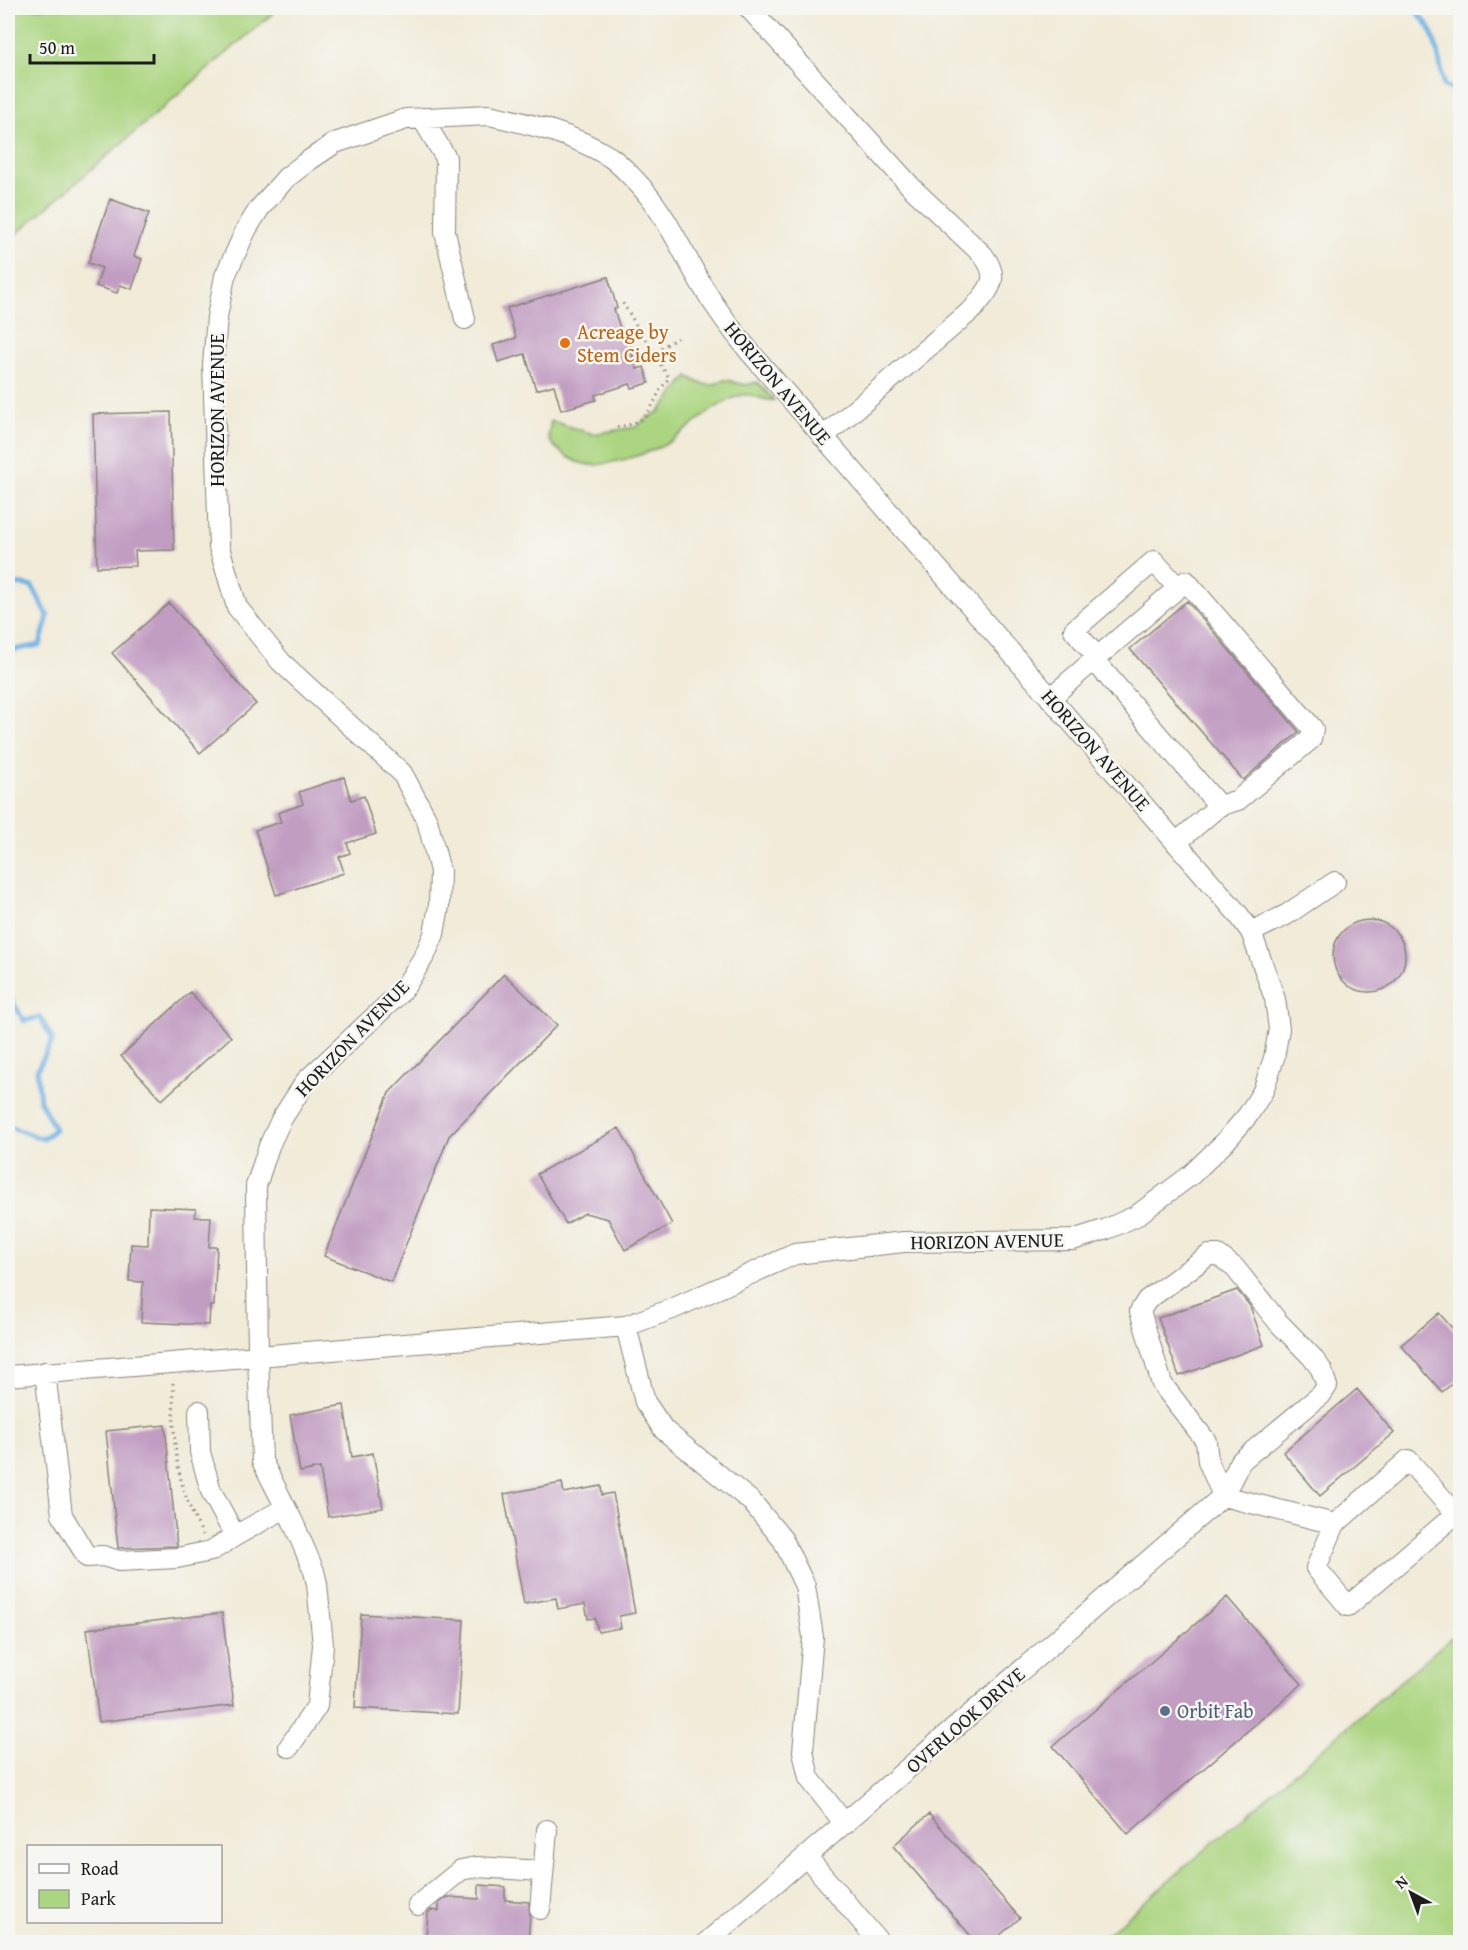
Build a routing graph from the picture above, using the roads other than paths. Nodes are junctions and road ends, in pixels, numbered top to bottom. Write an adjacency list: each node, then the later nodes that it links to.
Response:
1 (750, 8): 4 (street)
2 (422, 118): 3 (street); 4 (street, HORIZON AVENUE); 13 (street, HORIZON AVENUE)
3 (465, 319)
4 (823, 436): 7 (street, HORIZON AVENUE)
5 (1178, 588): 6 (street); 6 (street); 8 (street)
6 (1095, 658): 7 (street); 8 (street)
7 (1050, 698): 9 (street, HORIZON AVENUE)
8 (1219, 806): 9 (street)
9 (1176, 843): 11 (street, HORIZON AVENUE)
10 (1335, 882): 11 (street)
11 (1251, 932): 12 (street, HORIZON AVENUE)
12 (626, 1326): 13 (street, HORIZON AVENUE); 22 (street)
13 (258, 1356): 14 (street, HORIZON AVENUE); 18 (street)
14 (45, 1372): 15 (street, HORIZON AVENUE); 20 (street)
15 (8, 1376)
16 (199, 1411): 20 (street)
17 (1223, 1496): 17 (street); 19 (street); 22 (street, OVERLOOK DRIVE)
18 (285, 1508): 20 (street); 21 (street)
19 (1335, 1524): 19 (street)
20 (235, 1536)
21 (289, 1747)
22 (845, 1824): 24 (street, OVERLOOK DRIVE)
23 (547, 1830): 25 (street)
24 (807, 1857): 28 (street, OVERLOOK DRIVE); 29 (street)
25 (542, 1871): 26 (street); 27 (street)
26 (418, 1905)
27 (540, 1910)
28 (707, 1942)
29 (879, 1942)

